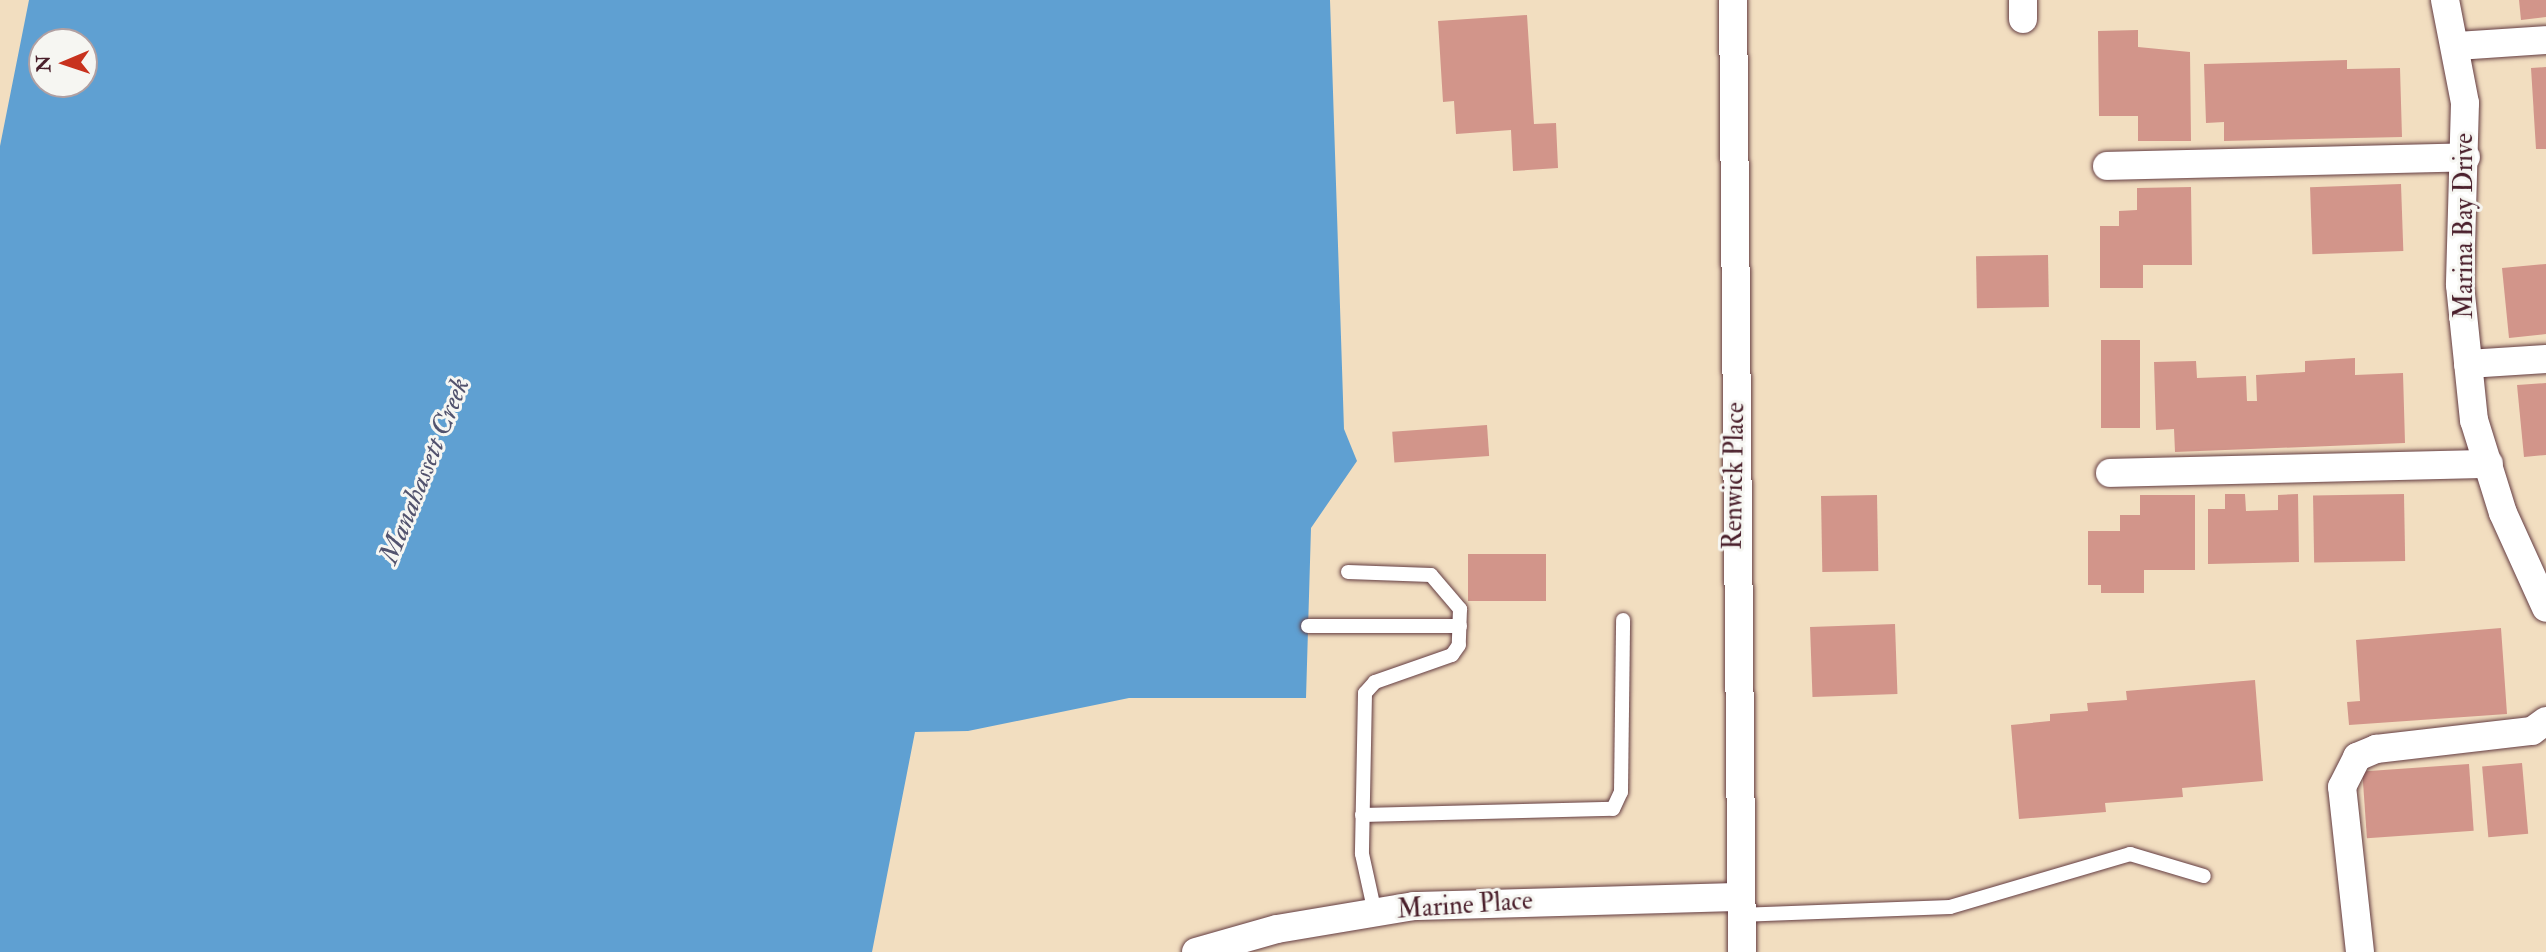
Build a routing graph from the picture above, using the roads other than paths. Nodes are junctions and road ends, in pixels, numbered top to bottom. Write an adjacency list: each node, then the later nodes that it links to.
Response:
1 (1733, 0): 19 (street, Renwick Place)
2 (2445, 0): 4 (street, Marina Bay Drive)
3 (2546, 40): 4 (street)
4 (2456, 46): 5 (street, Marina Bay Drive)
5 (2466, 157): 6 (street); 8 (street, Marina Bay Drive)
6 (2108, 166)
7 (2546, 359): 8 (street)
8 (2468, 364): 9 (street, Marina Bay Drive)
9 (2489, 464): 10 (street); 12 (street, Marina Bay Drive)
10 (2110, 473)
11 (1348, 572): 15 (lane)
12 (2546, 608)
13 (1623, 620): 17 (lane)
14 (1308, 626): 15 (lane)
15 (1460, 626): 17 (lane)
16 (2546, 721): 23 (street)
17 (1362, 815): 20 (lane)
18 (2204, 876): 19 (lane)
19 (1739, 906): 20 (street, Marine Place); 22 (street, Renwick Place)
20 (1376, 913): 21 (street, Marine Place)
21 (1196, 952)
22 (1742, 952)
23 (2360, 952)

